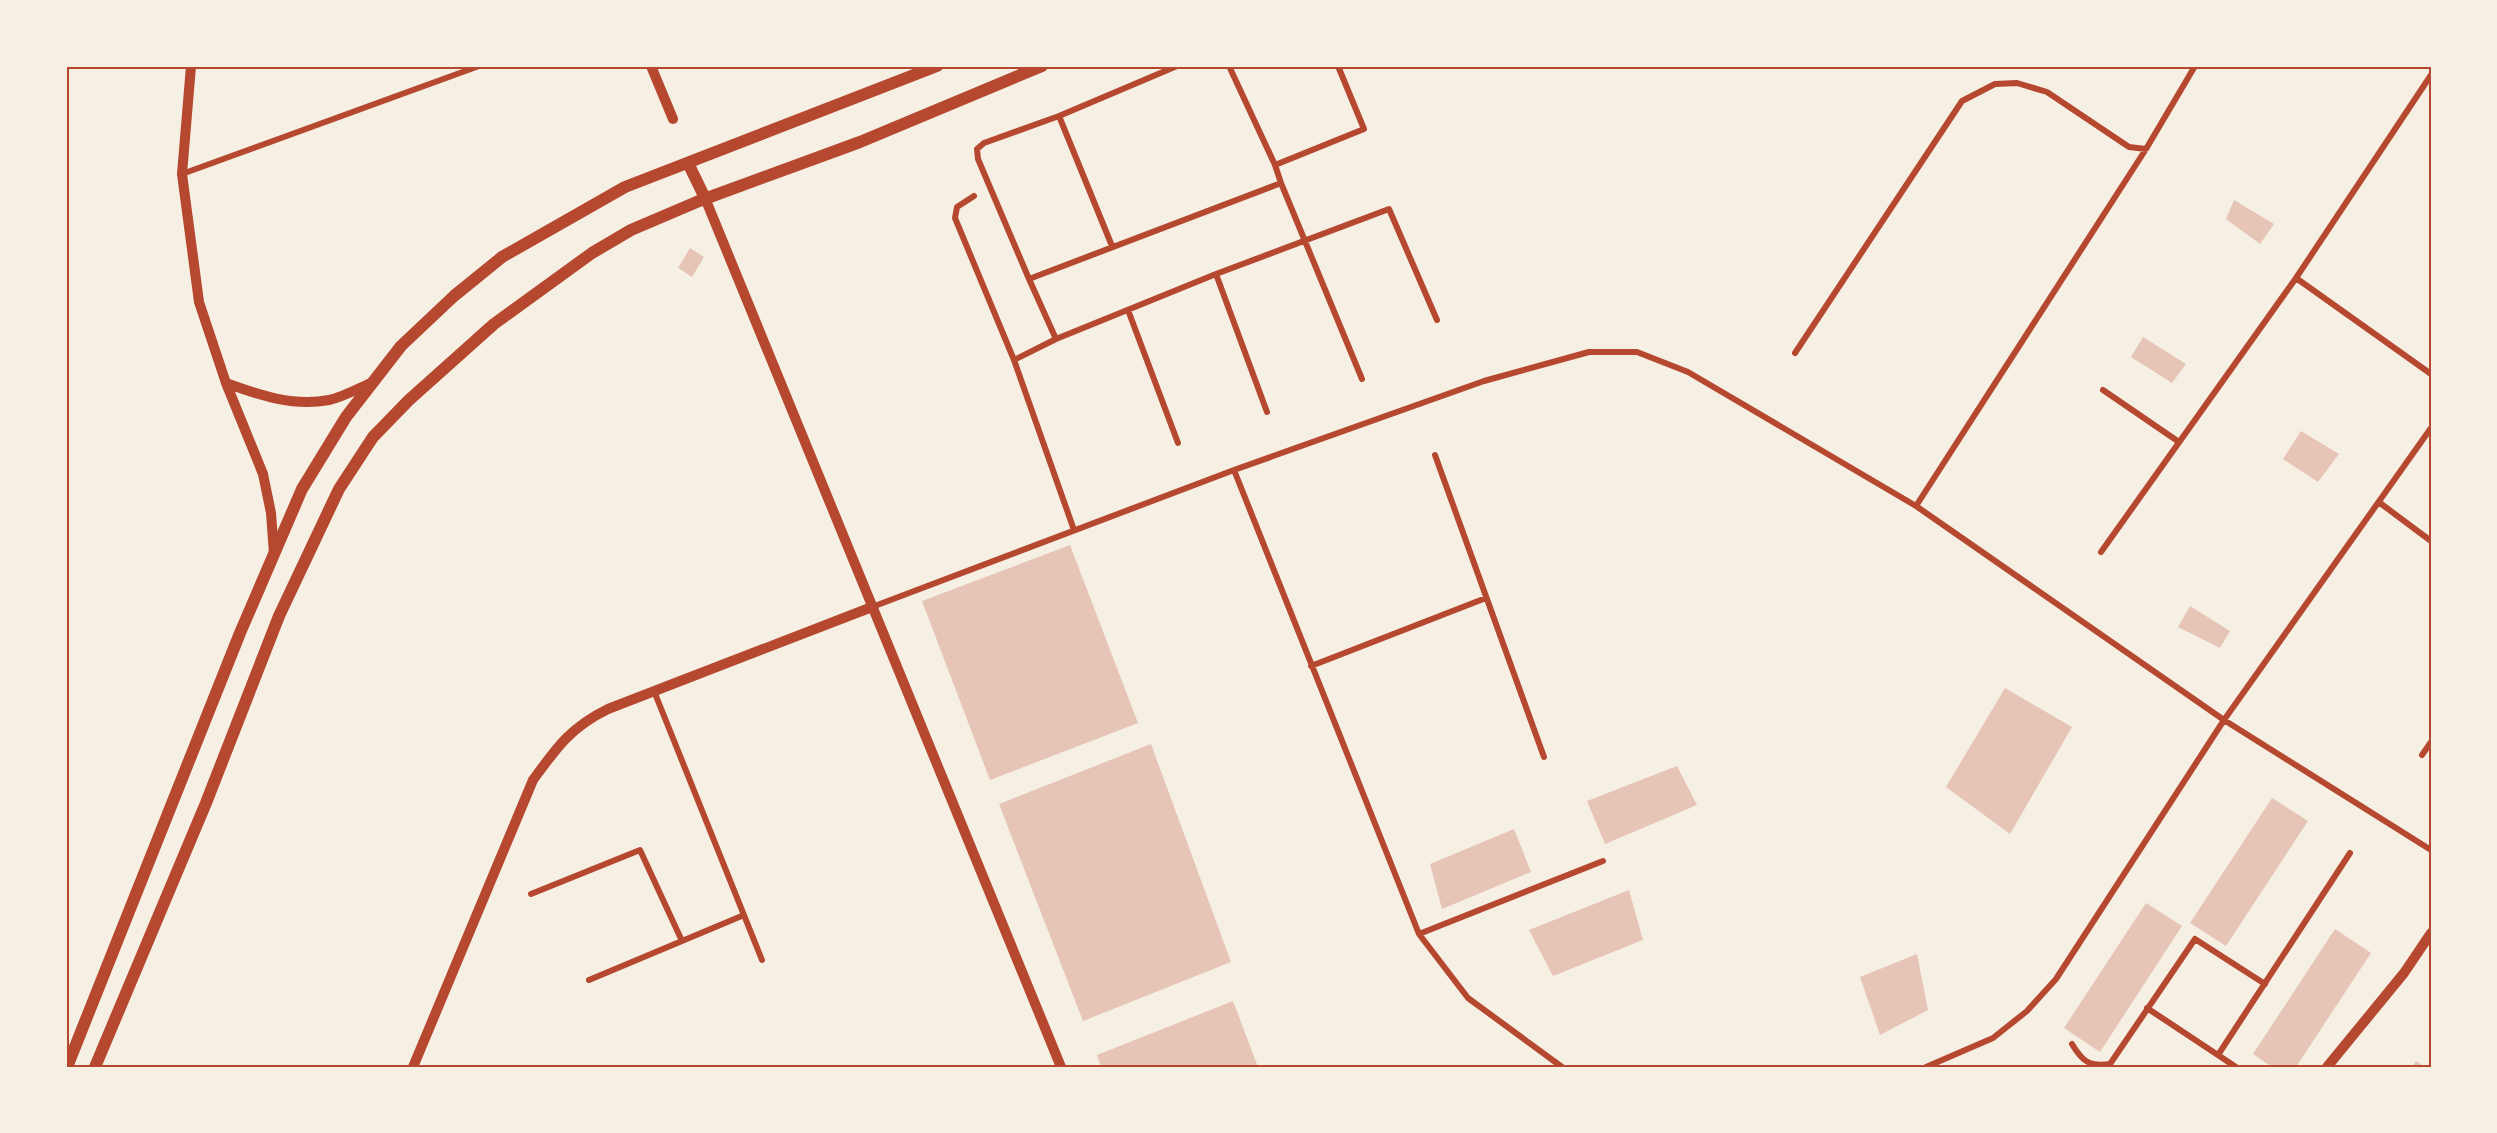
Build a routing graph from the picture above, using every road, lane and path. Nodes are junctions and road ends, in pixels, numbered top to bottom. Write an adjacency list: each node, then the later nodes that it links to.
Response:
1 (191, 66): 16 (street)
2 (479, 66): 16 (street)
3 (651, 66): 12 (street)
4 (937, 66): 14 (main road)
5 (1042, 66): 19 (main road)
6 (1177, 66): 11 (street)
7 (1230, 66): 15 (street)
8 (1338, 66): 15 (street)
9 (2195, 66): 13 (street)
10 (2431, 75): 23 (street)
11 (1059, 116): 21 (street); 24 (street)
12 (673, 119)
13 (2146, 149): 28 (street); 42 (street)
14 (688, 163): 19 (main road); 32 (main road)
15 (1275, 165): 17 (street)
16 (182, 174): 33 (street)
17 (1281, 183): 20 (street); 21 (street)
18 (974, 196): 29 (street)
19 (705, 198): 48 (street); 70 (main road)
20 (1303, 240): 22 (street); 26 (street); 31 (street)
21 (1112, 246): 24 (street)
22 (1216, 274): 25 (street); 35 (street)
23 (2296, 278): 30 (street); 37 (street)
24 (1029, 279): 27 (street)
25 (1128, 310): 27 (street); 38 (street)
26 (1437, 320)
27 (1056, 339): 29 (street)
28 (1795, 353)
29 (1014, 360): 43 (street)
30 (2431, 374)
31 (1362, 379)
32 (373, 382): 33 (street); 46 (main road)
33 (226, 383): 46 (street)
34 (2103, 390): 37 (street)
35 (1267, 412)
36 (2431, 429): 41 (street)
37 (2180, 442): 45 (street)
38 (1178, 443)
39 (1435, 454): 47 (street)
40 (1233, 470): 42 (street); 43 (street); 49 (street)
41 (2380, 503): 44 (street); 51 (street)
42 (1916, 507): 51 (street)
43 (1074, 531): 48 (street)
44 (2431, 541)
45 (2101, 552)
46 (274, 554): 69 (main road)
47 (1486, 598): 49 (street); 54 (street)
48 (872, 607): 50 (street); 72 (street)
49 (1311, 666): 61 (street)
50 (654, 691): 59 (street); 71 (street)
51 (2224, 720): 55 (street); 74 (street)
52 (2431, 742): 53 (street)
53 (2422, 755)
54 (1544, 757)
55 (2431, 850)
56 (2350, 854): 65 (street)
57 (1603, 861): 61 (street)
58 (531, 894): 62 (street)
59 (744, 915): 62 (street); 63 (street)
60 (2431, 933): 76 (street)
61 (1419, 934): 73 (street)
62 (682, 941): 64 (street)
63 (762, 960)
64 (589, 980)
65 (2265, 984): 66 (street); 68 (street)
66 (2147, 1008): 67 (street); 68 (street)
67 (2072, 1044)
68 (2218, 1055): 75 (street)
69 (67, 1067)
70 (95, 1067)
71 (413, 1067)
72 (1061, 1067)
73 (1562, 1067)
74 (1926, 1067)
75 (2236, 1067)
76 (2326, 1067)

